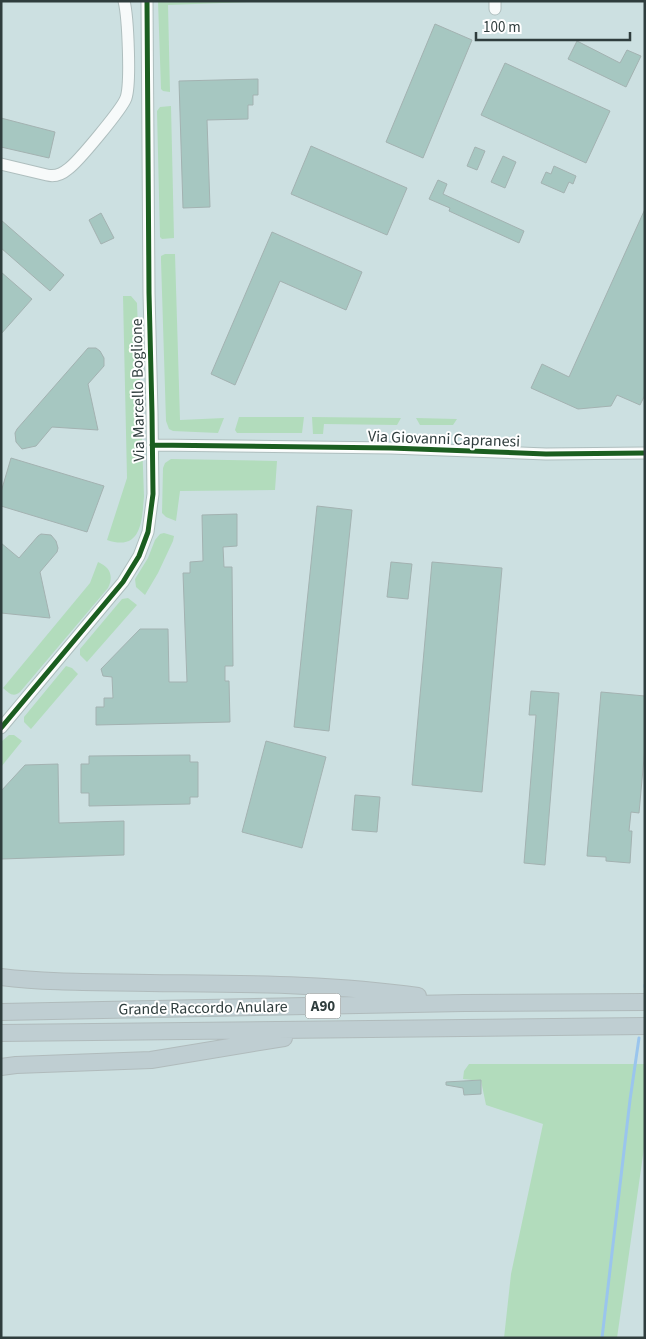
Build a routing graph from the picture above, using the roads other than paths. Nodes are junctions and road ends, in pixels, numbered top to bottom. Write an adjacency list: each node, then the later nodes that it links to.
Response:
1 (124, 1): 4 (street)
2 (146, 1): 3 (street, Via Marcello Boglione)
3 (148, 35): 4 (street); 6 (street, Via Marcello Boglione)
4 (127, 37): 5 (street)
5 (1, 164)
6 (152, 445): 7 (street, Via Giovanni Capranesi); 8 (street, Via Marcello Boglione)
7 (645, 453)
8 (1, 728)
9 (1, 976): 11 (highway)
10 (645, 1002): 11 (highway, Grande Raccordo Anulare / A90)
11 (464, 1003): 12 (highway, Grande Raccordo Anulare / A90)
12 (1, 1012)
13 (645, 1026): 14 (highway, Grande Raccordo Anulare / A90)
14 (342, 1029): 15 (highway, Grande Raccordo Anulare / A90); 16 (highway)
15 (1, 1033)
16 (1, 1067)

